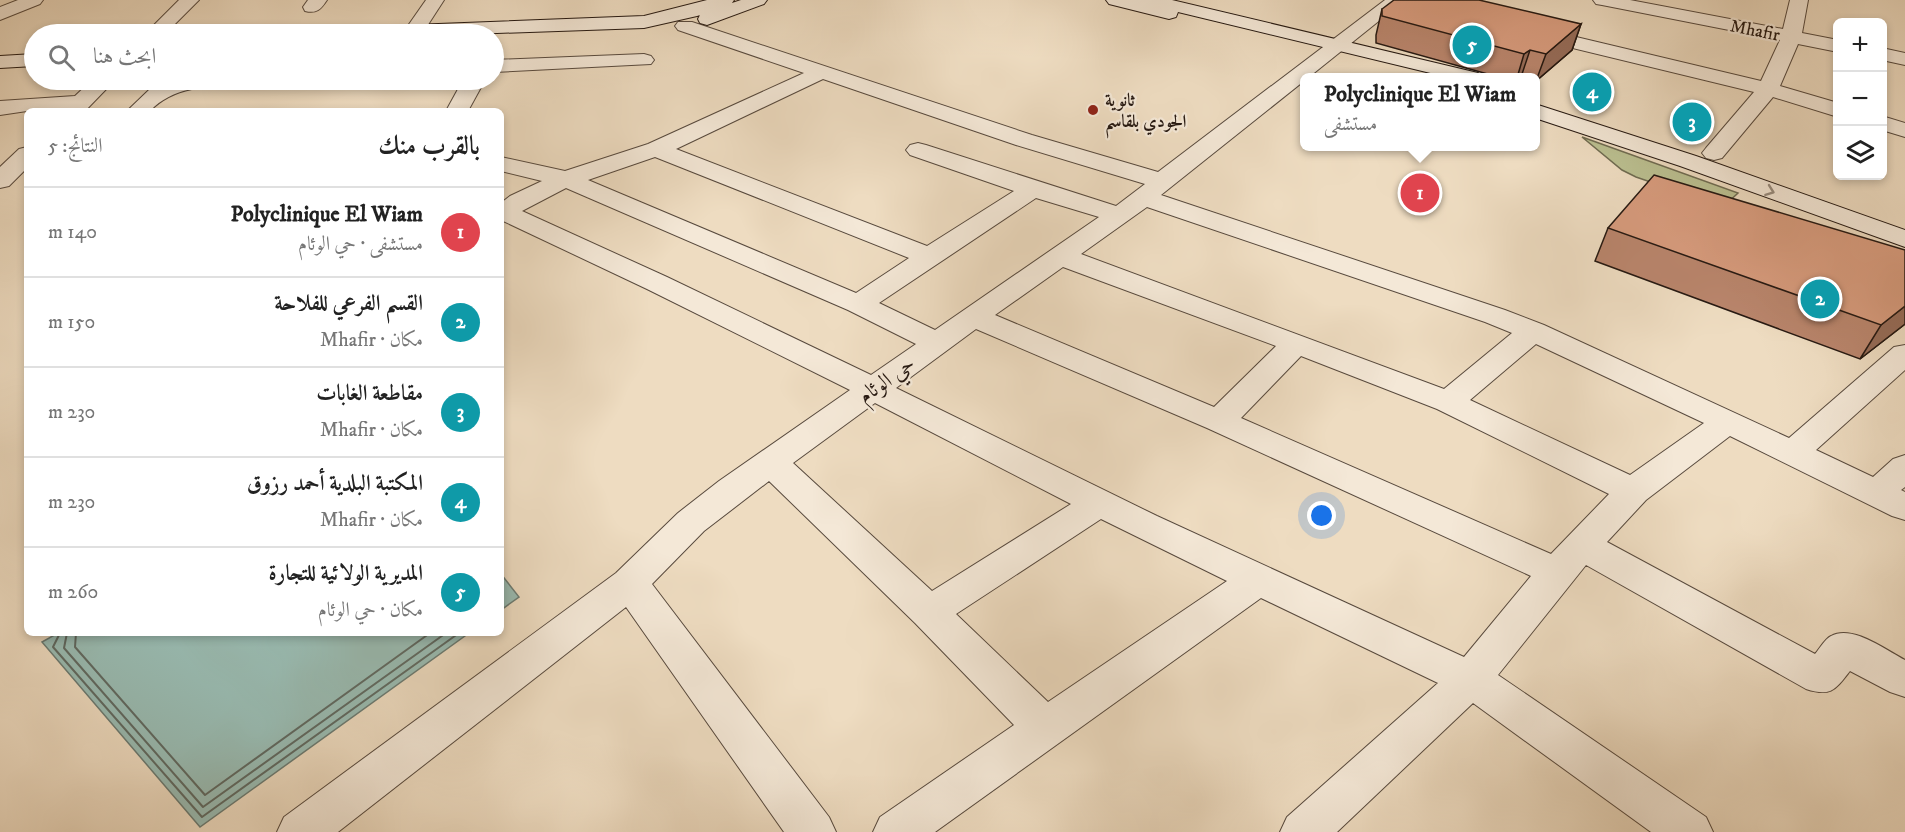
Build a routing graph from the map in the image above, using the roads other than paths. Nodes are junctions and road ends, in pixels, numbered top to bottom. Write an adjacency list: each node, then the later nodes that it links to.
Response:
1 (34, 0): 11 (street)
2 (190, 0): 12 (street)
3 (435, 0): 13 (street)
4 (725, 0): 16 (street)
5 (759, 0): 14 (street)
6 (1115, 0): 20 (street)
7 (1149, 0): 20 (street)
8 (1602, 0): 18 (street, Mhafir)
9 (1799, 0): 18 (street)
10 (1404, 2): 20 (street, حي الوئام)
11 (0, 14)
12 (165, 24)
13 (419, 24)
14 (685, 26): 17 (street); 29 (street)
15 (1510, 27): 34 (street)
16 (504, 33)
17 (504, 34)
18 (1791, 37): 19 (street, Mhafir); 34 (street)
19 (1833, 45)
20 (1334, 48): 30 (street, حي الوئام); 31 (street); 32 (street)
21 (24, 49): 22 (street)
22 (0, 50)
23 (1887, 55): 24 (street)
24 (1905, 59)
25 (644, 60): 28 (street)
26 (24, 61): 27 (street)
27 (0, 62)
28 (504, 66)
29 (820, 73): 47 (street); 56 (street)
30 (1302, 73)
31 (1407, 73)
32 (1448, 73)
33 (1300, 75): 56 (street, حي الوئام)
34 (1768, 89): 43 (street); 49 (street)
35 (94, 90): 39 (street)
36 (162, 90): 41 (street)
37 (469, 90): 42 (street)
38 (1540, 97): 49 (street)
39 (77, 106): 40 (street)
40 (0, 108)
41 (141, 108)
42 (459, 108)
43 (1833, 108)
44 (1540, 112): 58 (street, one-way to 58)
45 (1887, 125): 46 (street)
46 (1905, 130)
47 (656, 149): 52 (street); 59 (street)
48 (918, 150): 55 (street)
49 (1714, 153): 57 (street)
50 (24, 157): 53 (street)
51 (504, 165): 52 (street)
52 (566, 179): 61 (street); 67 (street)
53 (0, 182): 54 (street)
54 (24, 182)
55 (1033, 189): 56 (street); 59 (street)
56 (1142, 198): 60 (street, حي الوئام); 63 (street)
57 (1905, 221)
58 (1905, 239)
59 (928, 256): 61 (street)
60 (1059, 256): 62 (street, حي الوئام); 65 (street)
61 (858, 304): 64 (street)
62 (972, 316): 64 (street, حي الوئام); 69 (street)
63 (1533, 331): 68 (street); 70 (street)
64 (938, 343): 67 (street, حي الوئام)
65 (1296, 343): 68 (street); 69 (street)
66 (1905, 354): 71 (street)
67 (873, 388): 72 (street, حي الوئام); 76 (street)
68 (1448, 402): 74 (street)
69 (1220, 421): 77 (street)
70 (1728, 422): 71 (street); 74 (street)
71 (1792, 453): 75 (street)
72 (770, 462): 79 (street, حي الوئام); 80 (street)
73 (1905, 467): 75 (street)
74 (1633, 491): 77 (street)
75 (1891, 500)
76 (1099, 502): 78 (street); 80 (street)
77 (1570, 559): 81 (street); 82 (street)
78 (1258, 580): 81 (street); 83 (street)
79 (630, 583): 84 (street, حي الوئام); 85 (street)
80 (929, 612): 83 (street)
81 (1471, 679): 87 (street); 88 (street)
82 (1905, 680)
83 (1045, 728): 86 (street)
84 (301, 832)
85 (812, 832)
86 (897, 832)
87 (1304, 832)
88 (1689, 832)

